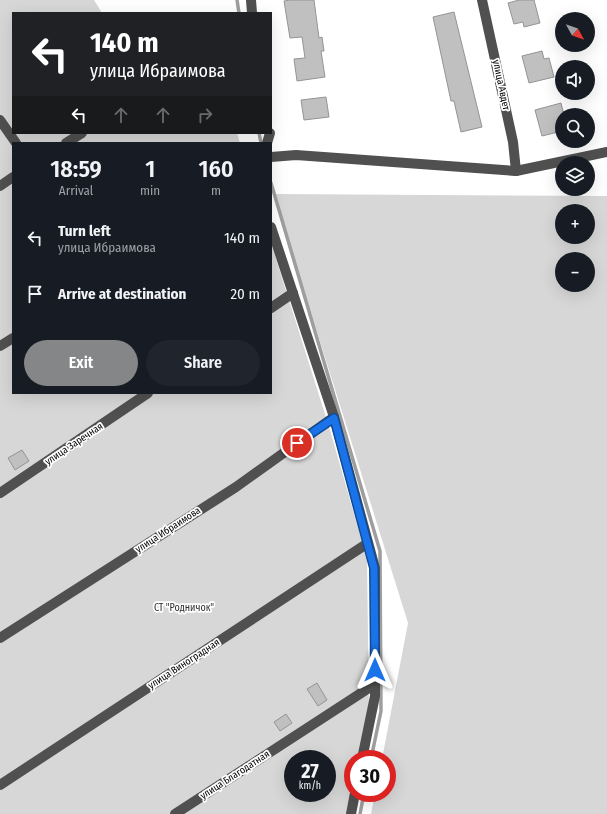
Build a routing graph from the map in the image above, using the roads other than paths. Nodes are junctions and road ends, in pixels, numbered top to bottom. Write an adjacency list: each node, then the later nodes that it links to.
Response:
1 (251, 0): 3 (street)
2 (482, 0): 10 (street, улица Авдет)
3 (252, 12)
4 (0, 120): 6 (street)
5 (80, 134): 7 (street)
6 (15, 142)
7 (68, 142)
8 (607, 152): 10 (street)
9 (272, 157): 10 (street)
10 (516, 171)
11 (12, 178): 12 (street)
12 (0, 186)
13 (272, 230): 14 (street)
14 (293, 293): 15 (street); 19 (street)
15 (272, 307)
16 (12, 339): 17 (street)
17 (0, 346)
18 (147, 394): 20 (street, улица Заречная)
19 (334, 418): 21 (street); 22 (street, улица Ибраимова)
20 (0, 493)
21 (368, 543): 23 (street); 25 (street, улица Виноградная)
22 (0, 638)
23 (375, 684): 24 (street); 27 (street, улица Благодатная)
24 (364, 750)
25 (0, 786)
26 (353, 802): 28 (street)
27 (175, 814)
28 (351, 814)

